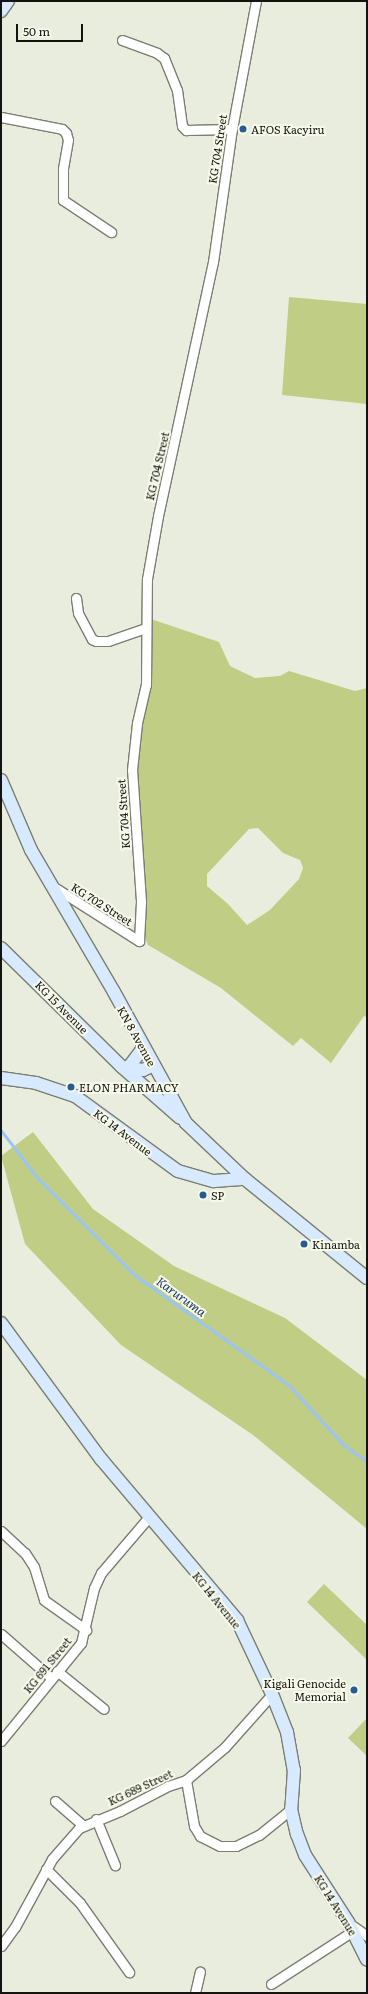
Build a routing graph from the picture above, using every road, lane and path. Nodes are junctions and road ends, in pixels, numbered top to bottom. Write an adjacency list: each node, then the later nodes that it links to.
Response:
1 (8, 1): 3 (main road)
2 (256, 1): 6 (street, KG 704 Street)
3 (1, 10)
4 (122, 40): 6 (street)
5 (1, 117): 7 (street)
6 (232, 128): 9 (street, KG 704 Street)
7 (111, 232)
8 (76, 598): 9 (street)
9 (145, 628): 12 (street, KG 704 Street)
10 (1, 780): 11 (main road, KN 8 Avenue)
11 (53, 887): 12 (street, KG 702 Street); 14 (main road, KN 8 Avenue)
12 (139, 941)
13 (1, 948): 16 (main road, KG 15 Avenue)
14 (142, 1048): 15 (main road, KN 8 Avenue); 16 (main road)
15 (154, 1066): 16 (main road); 18 (main road, KN 8 Avenue)
16 (125, 1068): 19 (main road, KG 15 Avenue)
17 (1, 1078): 21 (main road, KG 14 Avenue)
18 (162, 1080): 19 (main road); 20 (main road, KN 8 Avenue)
19 (140, 1083): 20 (main road, KG 15 Avenue)
20 (186, 1123): 21 (main road, KN 8 Avenue)
21 (245, 1179): 22 (main road, KN 8 Avenue)
22 (367, 1278)
23 (1, 1324): 24 (main road, KG 14 Avenue)
24 (148, 1518): 26 (street, KG 691 Street); 29 (main road, KG 14 Avenue)
25 (1, 1532): 26 (street)
26 (86, 1630): 28 (street, KG 691 Street)
27 (1, 1634): 28 (street)
28 (54, 1675): 30 (street); 31 (street, KG 691 Street)
29 (272, 1694): 32 (street, KG 689 Street); 34 (main road, KG 14 Avenue)
30 (104, 1709)
31 (1, 1741)
32 (186, 1780): 34 (street); 35 (street, KG 689 Street)
33 (55, 1802): 36 (street)
34 (291, 1809): 39 (main road, KG 14 Avenue)
35 (96, 1819): 36 (street, KG 689 Street); 37 (street)
36 (83, 1825): 38 (street, KG 689 Street)
37 (115, 1865)
38 (46, 1869): 41 (street, KG 689 Street); 43 (street)
39 (350, 1927): 40 (street); 42 (main road, KG 14 Avenue); 45 (street)
40 (367, 1936)
41 (1, 1946)
42 (367, 1960)
43 (129, 1972)
44 (200, 1972): 46 (street)
45 (271, 1984)
46 (195, 1993)

